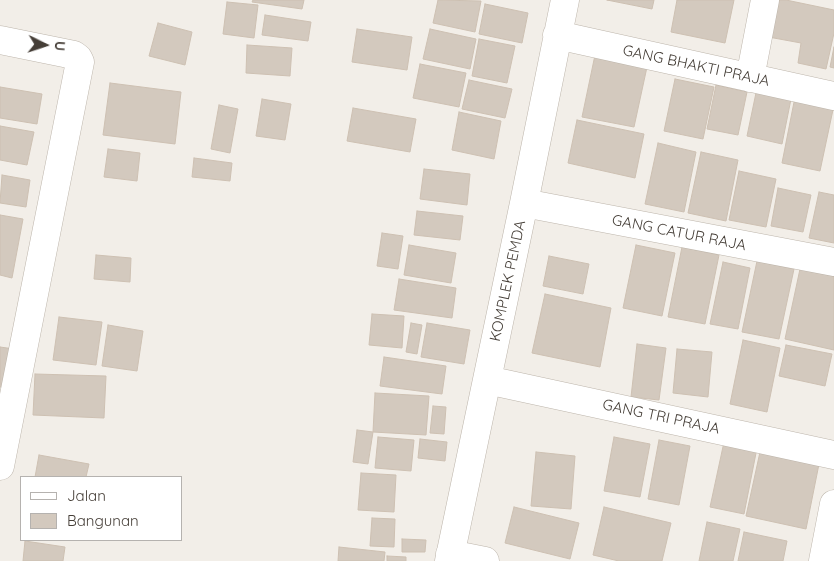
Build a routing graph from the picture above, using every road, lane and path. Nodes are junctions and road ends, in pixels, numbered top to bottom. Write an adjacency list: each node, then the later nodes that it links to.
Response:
1 (565, 0): 3 (street, KOMPLEK PEMDA)
2 (765, 0): 5 (street)
3 (557, 35): 5 (street, GANG BHAKTI PRAJA); 7 (street, KOMPLEK PEMDA)
4 (0, 40): 10 (street)
5 (750, 78): 6 (street, GANG BHAKTI PRAJA)
6 (834, 96)
7 (524, 203): 8 (street, GANG CATUR RAJA); 9 (street, KOMPLEK PEMDA)
8 (834, 262)
9 (487, 380): 11 (street, GANG TRI PRAJA); 13 (street, KOMPLEK PEMDA)
10 (2, 450)
11 (834, 455)
12 (834, 504): 15 (street)
13 (450, 558): 14 (street)
14 (485, 561)
15 (823, 561)

